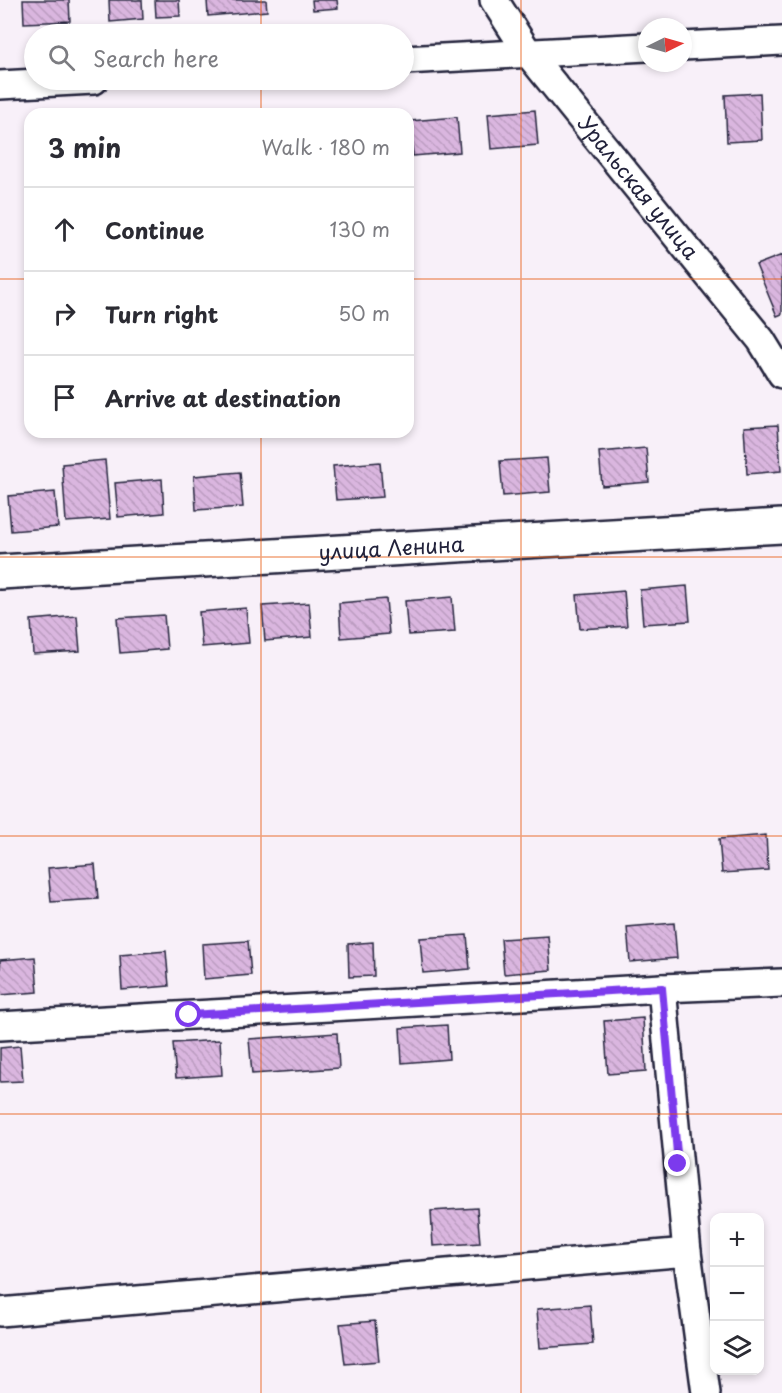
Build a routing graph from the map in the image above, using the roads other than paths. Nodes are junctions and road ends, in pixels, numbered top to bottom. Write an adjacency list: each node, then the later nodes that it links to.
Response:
1 (494, 0): 5 (street, Уральская улица)
2 (782, 41): 3 (street)
3 (692, 46)
4 (638, 47): 5 (street)
5 (528, 53): 6 (street); 9 (street, Уральская улица)
6 (414, 59)
7 (24, 84): 8 (street)
8 (0, 85)
9 (782, 374)
10 (782, 526): 11 (main road, улица Ленина)
11 (0, 572)
12 (782, 983): 13 (street)
13 (662, 988): 14 (street); 15 (street)
14 (0, 1026)
15 (687, 1252): 16 (street); 17 (street)
16 (0, 1312)
17 (706, 1393)

